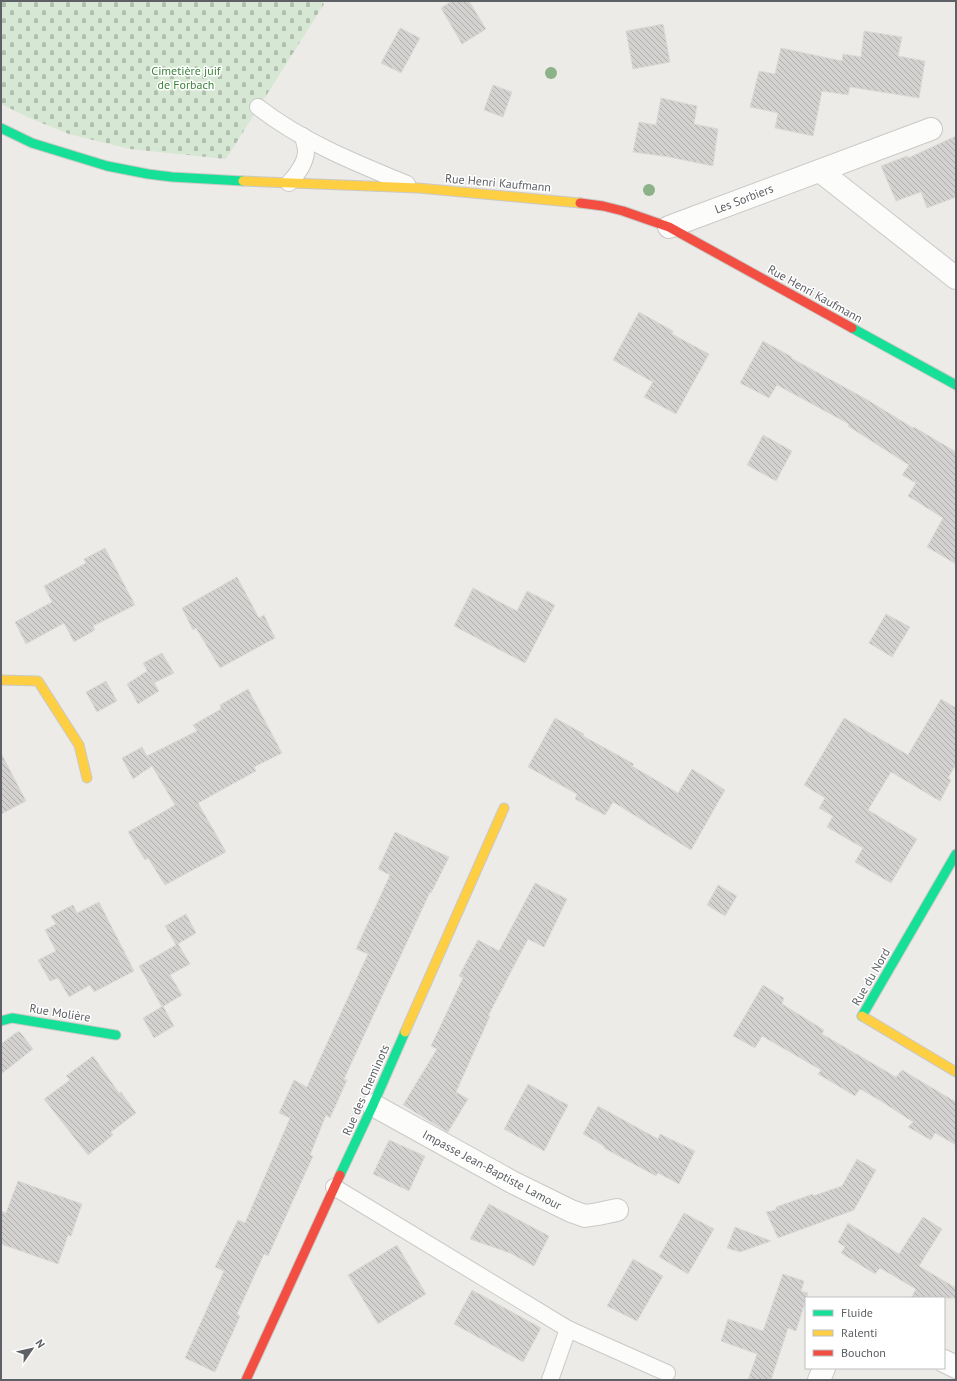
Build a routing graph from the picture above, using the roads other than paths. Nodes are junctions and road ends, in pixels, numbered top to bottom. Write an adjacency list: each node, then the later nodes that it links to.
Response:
1 (258, 107): 4 (lane)
2 (1, 128): 6 (street, Rue Henri Kaufmann)
3 (931, 128): 5 (street, Les Sorbiers)
4 (303, 136): 6 (lane); 7 (lane)
5 (820, 171): 8 (street, Les Sorbiers); 9 (street)
6 (288, 183): 7 (street, Rue Henri Kaufmann)
7 (418, 188): 8 (street, Rue Henri Kaufmann)
8 (669, 228): 11 (street, Rue Henri Kaufmann)
9 (947, 260): 10 (street)
10 (956, 278)
11 (956, 385)
12 (1, 680): 13 (street)
13 (87, 778)
14 (504, 808): 19 (street, Rue des Cheminots)
15 (956, 854): 18 (street, Rue du Nord)
16 (1, 1021): 17 (street, Rue Molière)
17 (116, 1035)
18 (956, 1072)
19 (373, 1105): 20 (street, Rue des Cheminots); 21 (street, Impasse Jean-Baptiste Lamour)
20 (334, 1187): 22 (lane); 27 (street, Rue des Cheminots)
21 (617, 1210)
22 (568, 1329): 26 (lane); 28 (lane)
23 (945, 1362): 24 (street)
24 (956, 1367)
25 (824, 1369): 29 (street)
26 (667, 1373)
27 (246, 1380)
28 (550, 1380)
29 (819, 1380)

